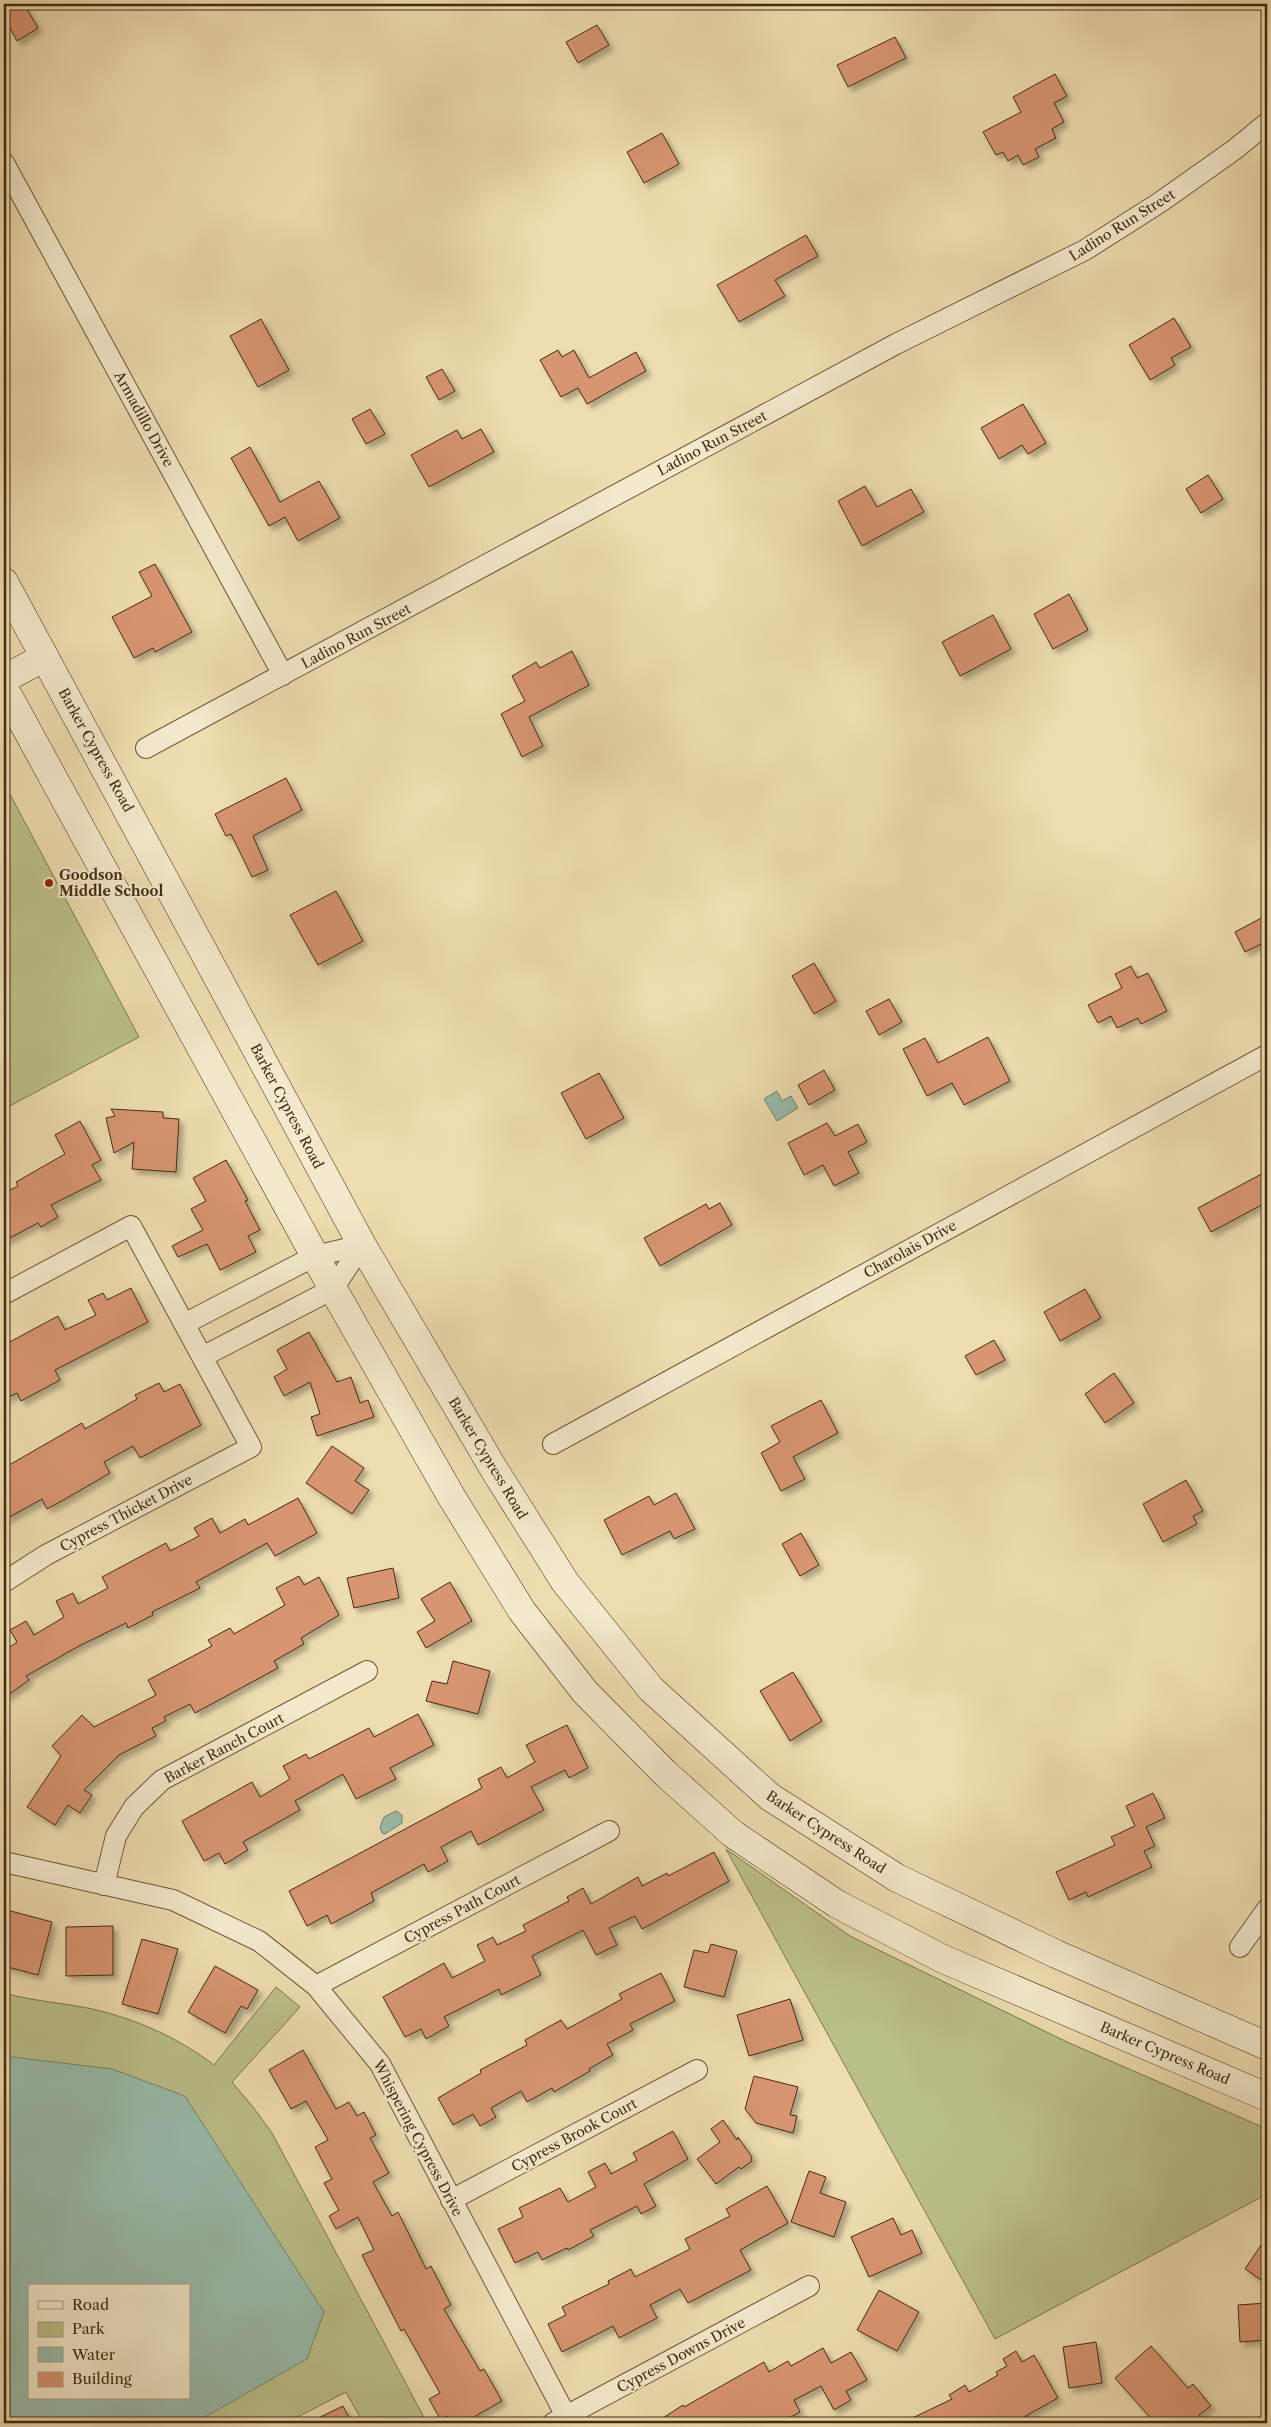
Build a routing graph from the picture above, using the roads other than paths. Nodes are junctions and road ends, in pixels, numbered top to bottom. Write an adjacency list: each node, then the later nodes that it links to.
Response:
1 (1267, 123): 5 (street, Ladino Run Street)
2 (4, 164): 5 (street, Armadillo Drive)
3 (4, 582): 4 (main road, Barker Cypress Road)
4 (45, 657): 6 (main road); 10 (main road, Barker Cypress Road)
5 (284, 675): 8 (street, Ladino Run Street)
6 (4, 679)
7 (4, 688): 11 (main road, Barker Cypress Road)
8 (146, 748)
9 (1267, 1055): 16 (street, Charolais Drive)
10 (362, 1245): 11 (street); 12 (street); 25 (main road, Barker Cypress Road)
11 (316, 1256): 12 (main road, Barker Cypress Road); 14 (street)
12 (333, 1289): 15 (street); 27 (main road, Barker Cypress Road)
13 (4, 1294): 14 (street)
14 (184, 1324): 15 (street)
15 (202, 1357): 17 (street, Cypress Thicket Drive)
16 (554, 1444)
17 (4, 1582)
18 (367, 1671): 21 (street, Barker Ranch Court)
19 (608, 1831): 24 (street, Cypress Path Court)
20 (4, 1862): 21 (street, Whispering Cypress Drive)
21 (104, 1884): 24 (street, Whispering Cypress Drive)
22 (1267, 1909): 23 (street)
23 (1240, 1947)
24 (316, 1986): 28 (street, Whispering Cypress Drive)
25 (1267, 2046)
26 (697, 2070): 28 (street, Cypress Brook Court)
27 (1267, 2097)
28 (451, 2200): 30 (street, Whispering Cypress Drive)
29 (809, 2286): 30 (street, Cypress Downs Drive)
30 (559, 2420)

